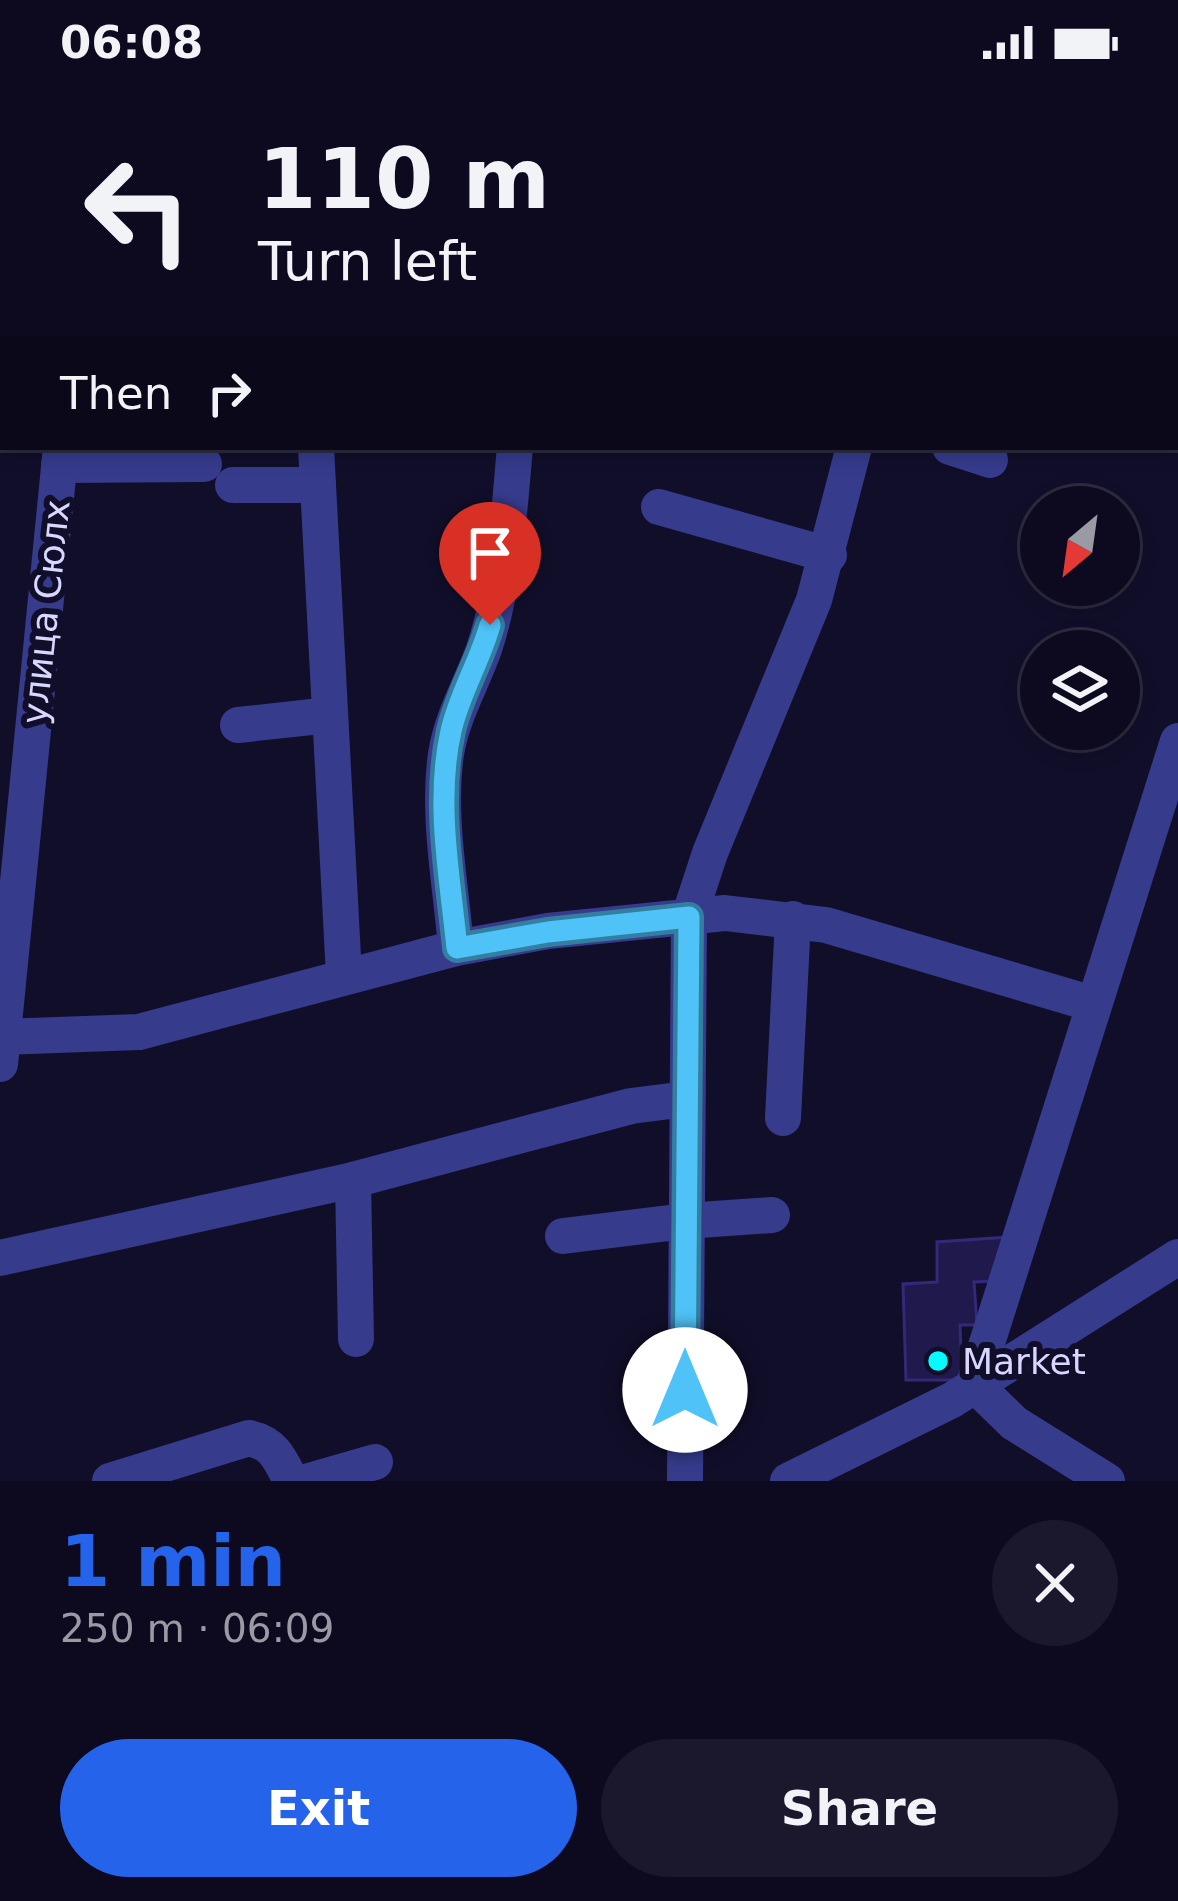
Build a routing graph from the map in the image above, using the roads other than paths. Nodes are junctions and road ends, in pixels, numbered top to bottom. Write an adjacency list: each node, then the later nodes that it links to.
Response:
1 (316, 450): 7 (street)
2 (515, 450): 15 (street)
3 (853, 450): 9 (street)
4 (959, 450): 6 (street)
5 (60, 456): 7 (street); 18 (street, улица Сюлх)
6 (990, 460)
7 (317, 485): 10 (street)
8 (659, 507): 9 (street)
9 (829, 555): 13 (street)
10 (330, 715): 11 (street); 16 (street)
11 (238, 725)
12 (1178, 741): 17 (street)
13 (689, 917): 14 (street); 15 (street); 19 (street)
14 (794, 919): 17 (street); 20 (street)
15 (457, 948): 16 (street)
16 (344, 976): 18 (street)
17 (1093, 1004): 28 (street)
18 (1, 1051)
19 (686, 1099): 21 (street); 23 (street)
20 (783, 1118)
21 (353, 1180): 26 (street); 27 (street)
22 (772, 1216): 23 (street)
23 (685, 1221): 24 (street); 33 (street)
24 (563, 1236)
25 (1178, 1257): 28 (street)
26 (0, 1258)
27 (356, 1339)
28 (974, 1384): 34 (street); 35 (street)
29 (375, 1462): 32 (street)
30 (110, 1481): 31 (street)
31 (291, 1481)
32 (309, 1481)
33 (685, 1481)
34 (788, 1481)
35 (1107, 1481)

